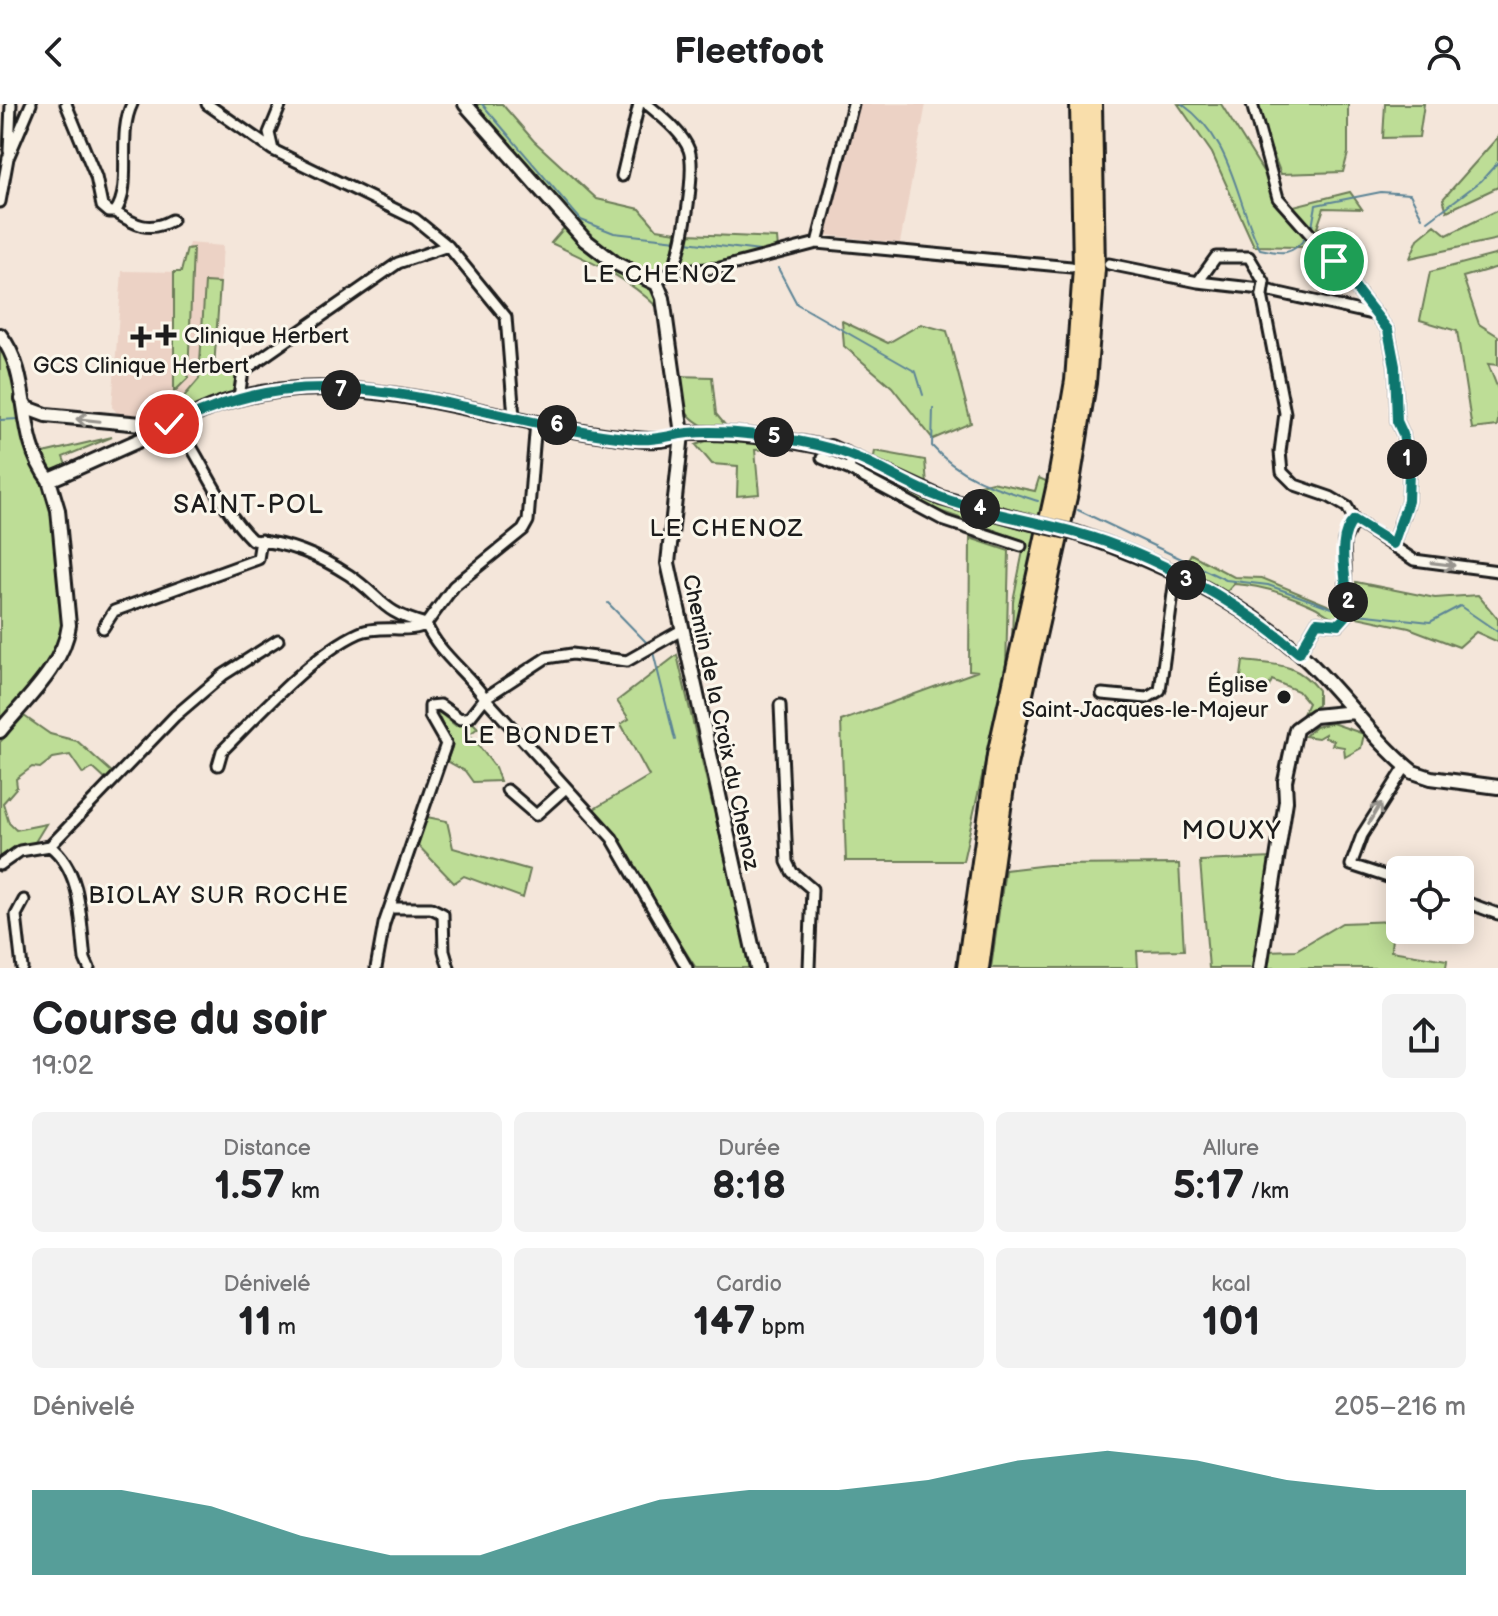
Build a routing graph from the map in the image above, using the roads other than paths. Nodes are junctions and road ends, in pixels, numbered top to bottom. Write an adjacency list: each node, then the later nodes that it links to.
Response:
1 (11, 104): 17 (street)
2 (31, 104): 17 (street)
3 (66, 104): 20 (street)
4 (132, 104): 20 (street)
5 (207, 104): 15 (street)
6 (281, 104): 14 (street)
7 (465, 104): 26 (main road)
8 (639, 104): 18 (street)
9 (647, 104): 26 (street)
10 (853, 104): 22 (street)
11 (1079, 104): 74 (highway)
12 (1093, 104): 75 (highway)
13 (1252, 104): 28 (street)
14 (269, 133): 15 (street); 16 (street)
15 (255, 139): 16 (street)
16 (273, 150): 23 (street)
17 (8, 158): 19 (street)
18 (622, 176)
19 (0, 202)
20 (115, 212): 21 (street)
21 (172, 220)
22 (817, 243): 25 (street); 26 (street)
23 (448, 246): 30 (street); 32 (street)
24 (1109, 264): 27 (street)
25 (1071, 267)
26 (665, 276): 35 (main road, Chemin de la Croix du Chenoz)
27 (1198, 282): 28 (street); 39 (street, bridge)
28 (1377, 315): 41 (street)
29 (0, 335): 31 (main road)
30 (239, 397): 32 (main road); 34 (main road)
31 (22, 402): 34 (main road, one-way to 31); 38 (main road)
32 (514, 417): 33 (main road)
33 (536, 421): 35 (main road); 45 (street)
34 (172, 424): 38 (main road); 40 (street)
35 (682, 434): 37 (main road); 47 (main road, Chemin de la Croix du Chenoz)
36 (822, 458): 37 (street)
37 (851, 464): 42 (street); 44 (main road, bridge)
38 (46, 476): 54 (main road)
39 (1354, 520): 41 (street); 49 (street)
40 (261, 540): 45 (street); 46 (street)
41 (1393, 544): 43 (street, one-way to 43)
42 (1021, 546)
43 (1498, 571)
44 (1179, 572): 49 (main road); 50 (street)
45 (426, 624): 51 (street); 55 (street)
46 (103, 628)
47 (680, 631): 51 (street); 72 (main road, Chemin de la Croix du Chenoz)
48 (278, 640): 60 (street)
49 (1299, 653): 53 (main road)
50 (1102, 694)
51 (485, 698): 58 (street); 65 (street)
52 (780, 705): 73 (street)
53 (1354, 712): 56 (main road); 76 (main road)
54 (0, 731)
55 (218, 765)
56 (1406, 766): 57 (main road); 62 (street, one-way to 56)
57 (1498, 787)
58 (566, 788): 59 (street); 71 (street)
59 (507, 790)
60 (50, 846): 61 (street); 68 (street)
61 (0, 865)
62 (1386, 876)
63 (24, 900): 67 (street)
64 (1474, 905): 66 (street)
65 (390, 908): 69 (street); 70 (street)
66 (1498, 914)
67 (22, 968)
68 (89, 968)
69 (376, 968)
70 (449, 968)
71 (687, 968)
72 (757, 968)
73 (809, 968)
74 (966, 968)
75 (980, 968)
76 (1260, 968)

